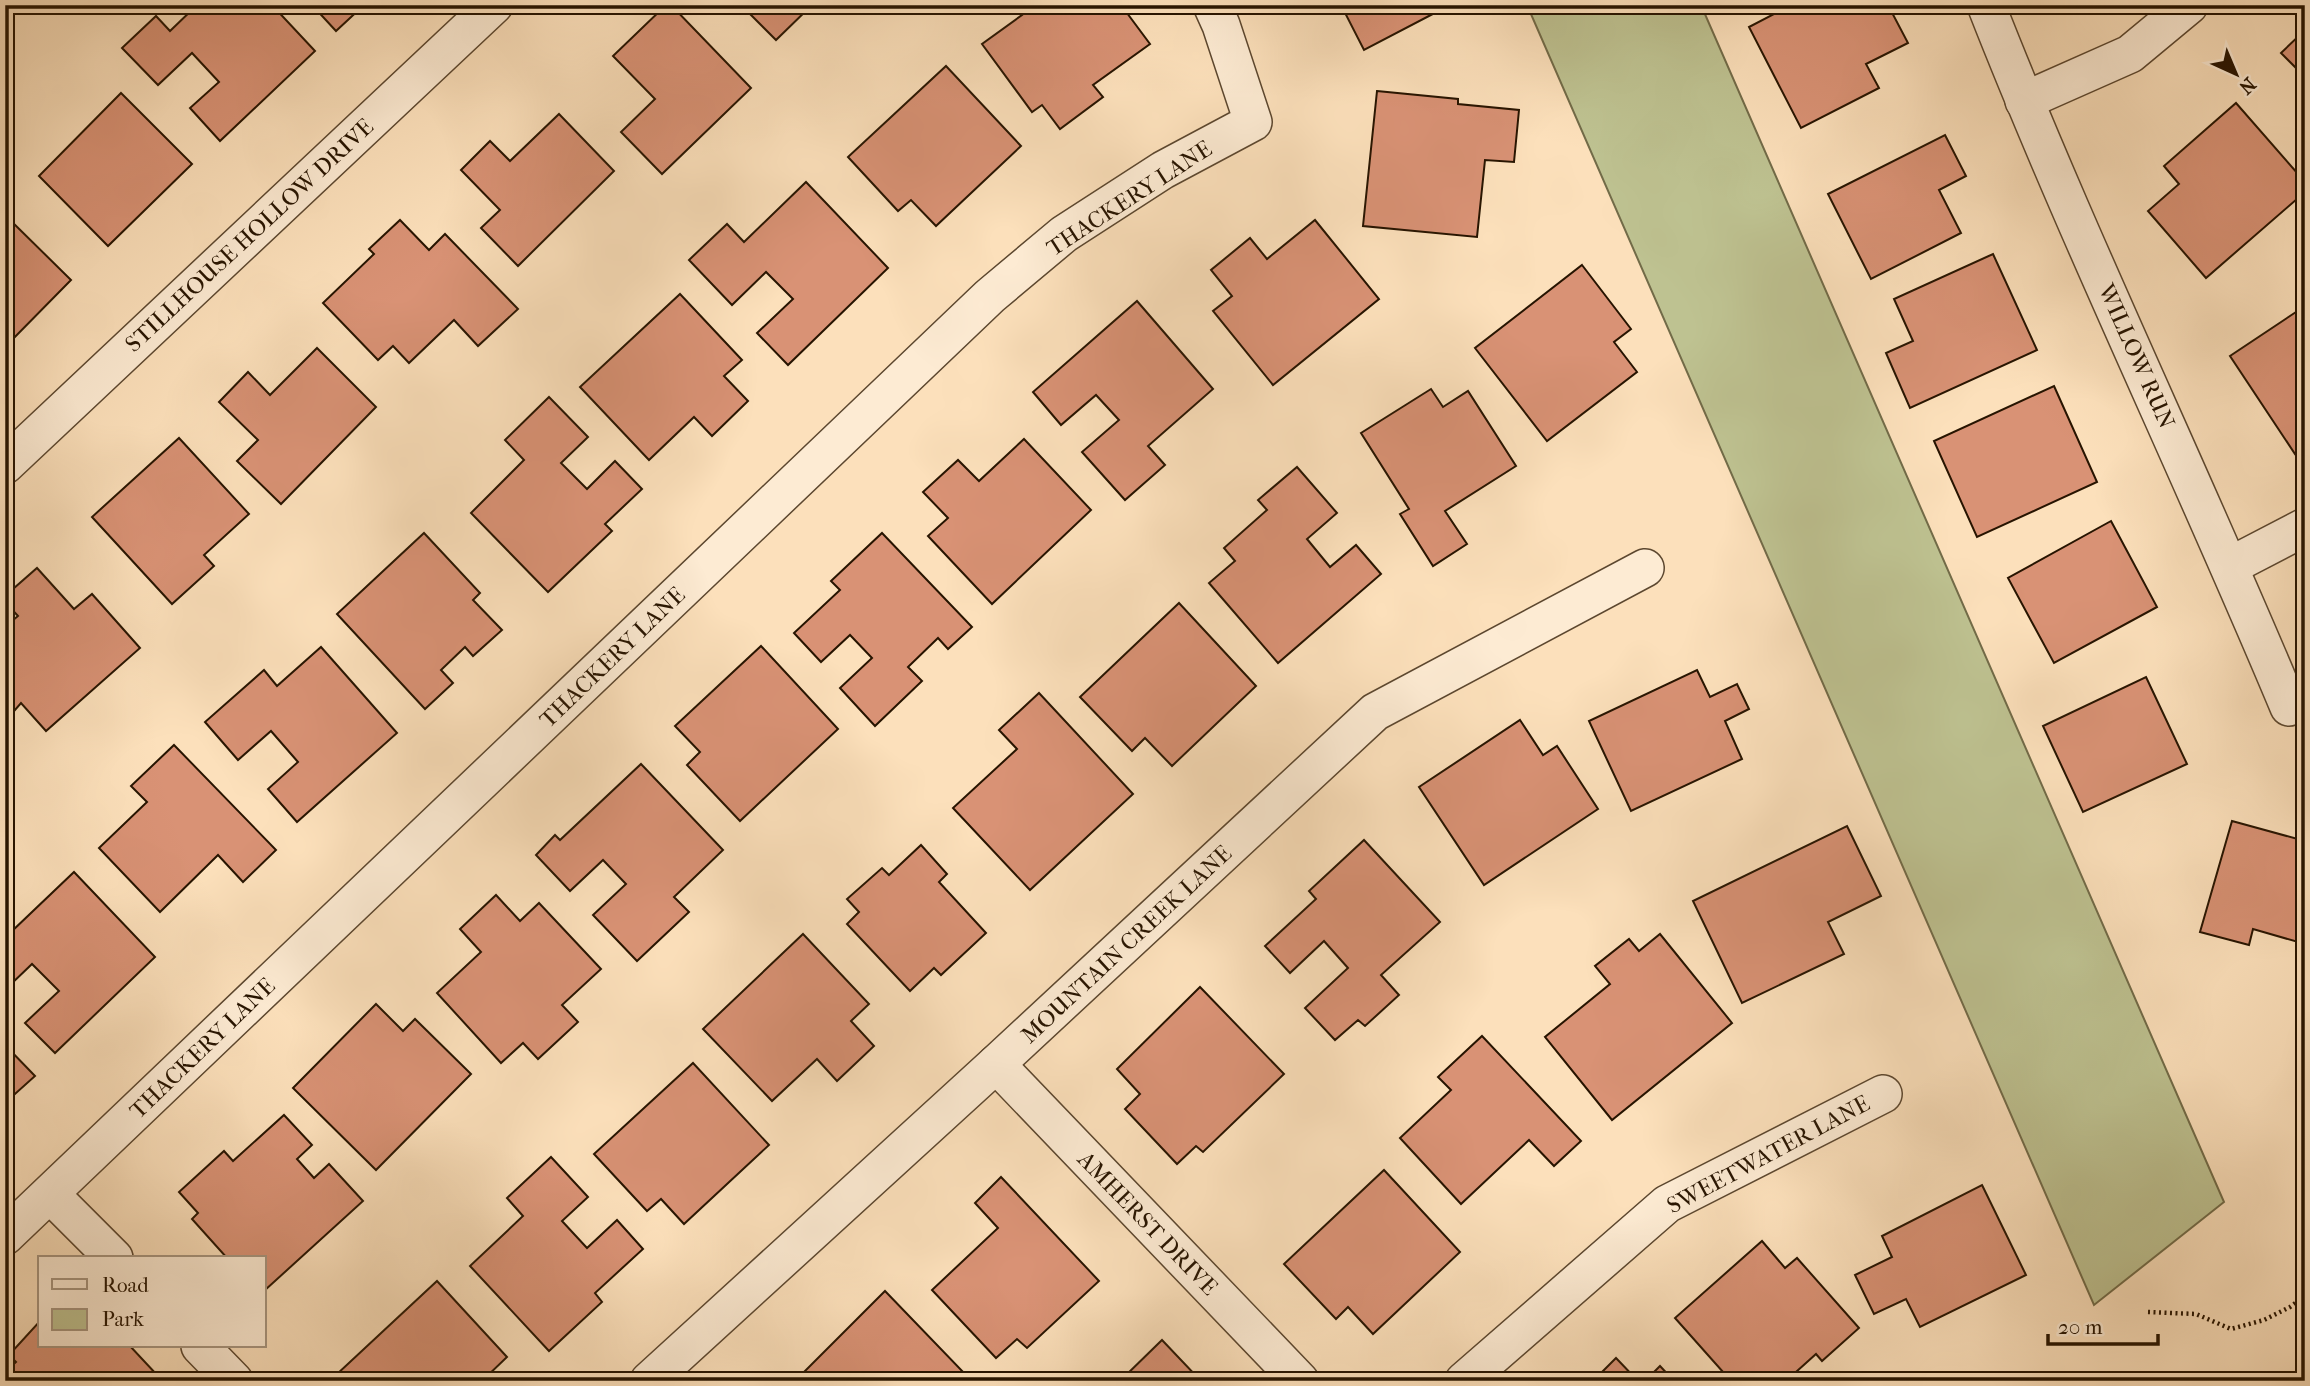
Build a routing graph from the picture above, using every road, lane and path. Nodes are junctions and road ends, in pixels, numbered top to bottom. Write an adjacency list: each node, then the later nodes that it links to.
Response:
1 (494, 5): 6 (street, STILLHOUSE HOLLOW DRIVE)
2 (1212, 5): 13 (street, THACKERY LANE)
3 (1986, 5): 5 (street, WILLOW RUN)
4 (2189, 5): 5 (street)
5 (2024, 102): 8 (street, WILLOW RUN)
6 (5, 465)
7 (2305, 527): 8 (street)
8 (2230, 566): 10 (street, WILLOW RUN)
9 (1645, 568): 11 (street, MOUNTAIN CREEK LANE)
10 (2289, 707)
11 (996, 1064): 20 (street, MOUNTAIN CREEK LANE); 21 (street, AMHERST DRIVE)
12 (1883, 1094): 22 (street, SWEETWATER LANE)
13 (50, 1194): 14 (street, THACKERY LANE); 15 (street)
14 (5, 1236)
15 (112, 1256)
16 (2305, 1296): 17 (path)
17 (2148, 1312)
18 (202, 1348): 19 (street)
19 (234, 1381)
20 (649, 1381)
21 (1300, 1381)
22 (1464, 1381)

